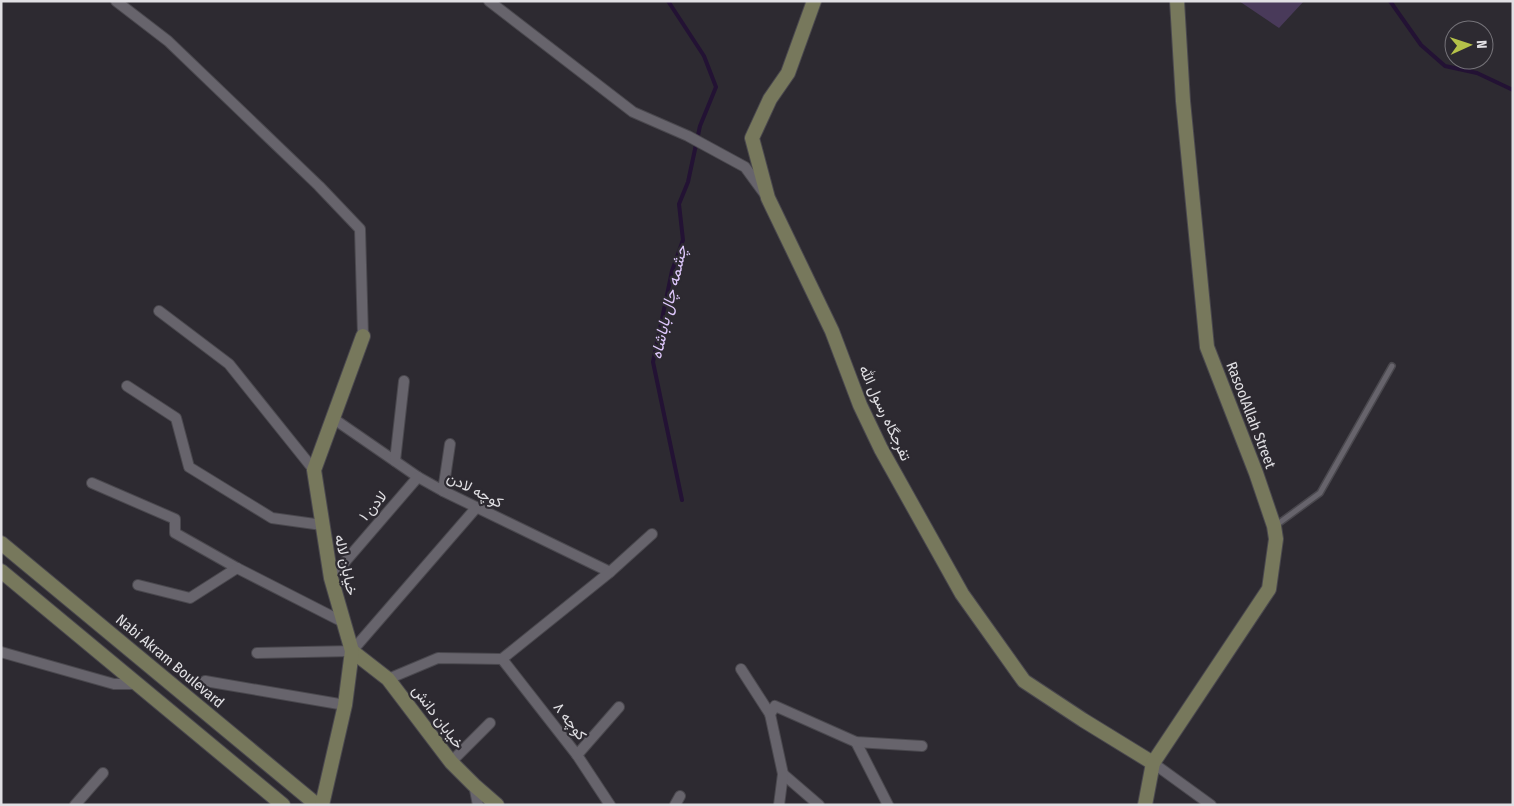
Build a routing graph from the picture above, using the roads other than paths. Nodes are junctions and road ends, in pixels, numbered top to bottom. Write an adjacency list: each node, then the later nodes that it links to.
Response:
1 (116, 1): 7 (street)
2 (489, 1): 5 (street)
3 (814, 1): 5 (street, تفرجگاه رسول الله)
4 (1177, 1): 20 (street, RasoolAllah Street)
5 (768, 198): 45 (street, تفرجگاه رسول الله)
6 (159, 311): 14 (street)
7 (363, 336): 11 (street, خیابان لاله)
8 (1392, 366): 20 (lane)
9 (404, 381): 13 (street)
10 (127, 386): 19 (street)
11 (334, 419): 13 (street, کوچه لادن); 14 (street, خیابان لاله)
12 (450, 444): 17 (street)
13 (395, 461): 15 (street, کوچه لادن)
14 (314, 470): 19 (street, خیابان لاله)
15 (418, 477): 17 (street, کوچه لادن); 26 (street, لادن ۱)
16 (92, 483): 23 (street)
17 (443, 491): 18 (street, کوچه لادن)
18 (476, 508): 25 (street, کوچه لادن); 30 (street)
19 (322, 525): 26 (street, خیابان لاله)
20 (1274, 526): 45 (street, RasoolAllah Street)
21 (652, 534): 25 (street)
22 (1, 543): 51 (street, Nabi Akram Boulevard)
23 (237, 568): 27 (street); 28 (street)
24 (1, 571): 36 (street)
25 (610, 572): 32 (street)
26 (331, 578): 28 (street, خیابان لاله)
27 (138, 585)
28 (343, 622): 30 (street, خیابان لاله)
29 (1, 652): 36 (street)
30 (352, 652): 31 (street); 34 (street, خیابان دانش); 37 (street, خیابان لاله)
31 (257, 653)
32 (502, 659): 34 (street); 43 (street, کوچه ۸)
33 (741, 669): 39 (street)
34 (388, 679): 44 (street, خیابان دانش)
35 (205, 681): 37 (street)
36 (136, 684): 50 (street)
37 (345, 705): 52 (street, خیابان لاله)
38 (619, 708): 43 (street)
39 (770, 714): 41 (street); 47 (street)
40 (490, 723): 44 (street)
41 (856, 742): 42 (street); 58 (street)
42 (922, 746)
43 (578, 755): 55 (street, کوچه ۸)
44 (451, 762): 48 (street, خیابان دانش)
45 (1153, 763): 59 (street, RasoolAllah Street); 60 (street)
46 (103, 773): 49 (street)
47 (782, 774): 56 (street); 57 (street)
48 (474, 785): 53 (street); 54 (street, خیابان دانش)
49 (75, 805)
50 (284, 805)
51 (317, 805)
52 (322, 805)
53 (478, 805)
54 (497, 805)
55 (610, 805)
56 (780, 805)
57 (819, 805)
58 (888, 805)
59 (1145, 805)
60 (1211, 805)

